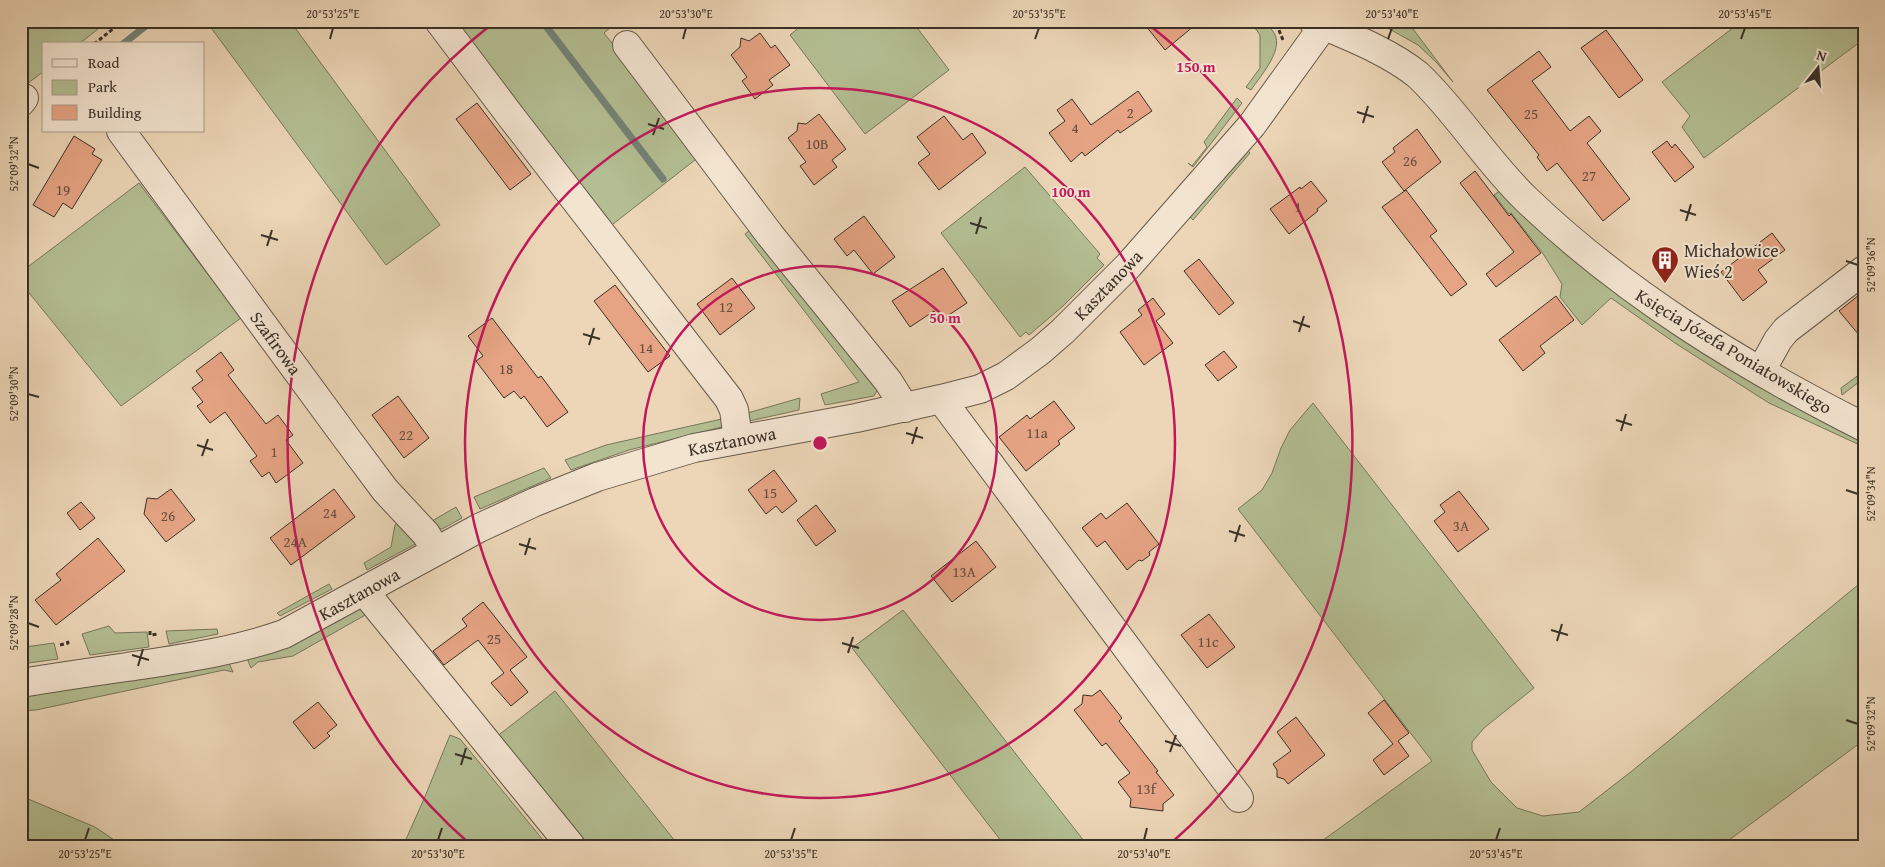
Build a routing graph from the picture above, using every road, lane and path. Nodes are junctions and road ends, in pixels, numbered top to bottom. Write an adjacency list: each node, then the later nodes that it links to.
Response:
1 (123, 21): 4 (path)
2 (439, 21): 12 (street)
3 (1321, 23): 8 (street, Księcia Józefa Poniatowskiego); 9 (street, Kasztanowa)
4 (97, 42)
5 (627, 45): 10 (street)
6 (122, 132): 13 (street, Szafirowa)
7 (1864, 270): 8 (street)
8 (1761, 371): 11 (street, Księcia Józefa Poniatowskiego)
9 (941, 400): 10 (street, Kasztanowa); 20 (street)
10 (905, 408): 12 (street, Kasztanowa)
11 (1864, 427)
12 (738, 440): 13 (street, Kasztanowa)
13 (436, 551): 14 (street, Kasztanowa)
14 (364, 591): 19 (street, Kasztanowa); 21 (street)
15 (150, 631): 16 (path)
16 (159, 634)
17 (67, 639): 18 (path)
18 (60, 645)
19 (21, 682)
20 (1239, 798)
21 (571, 846)

